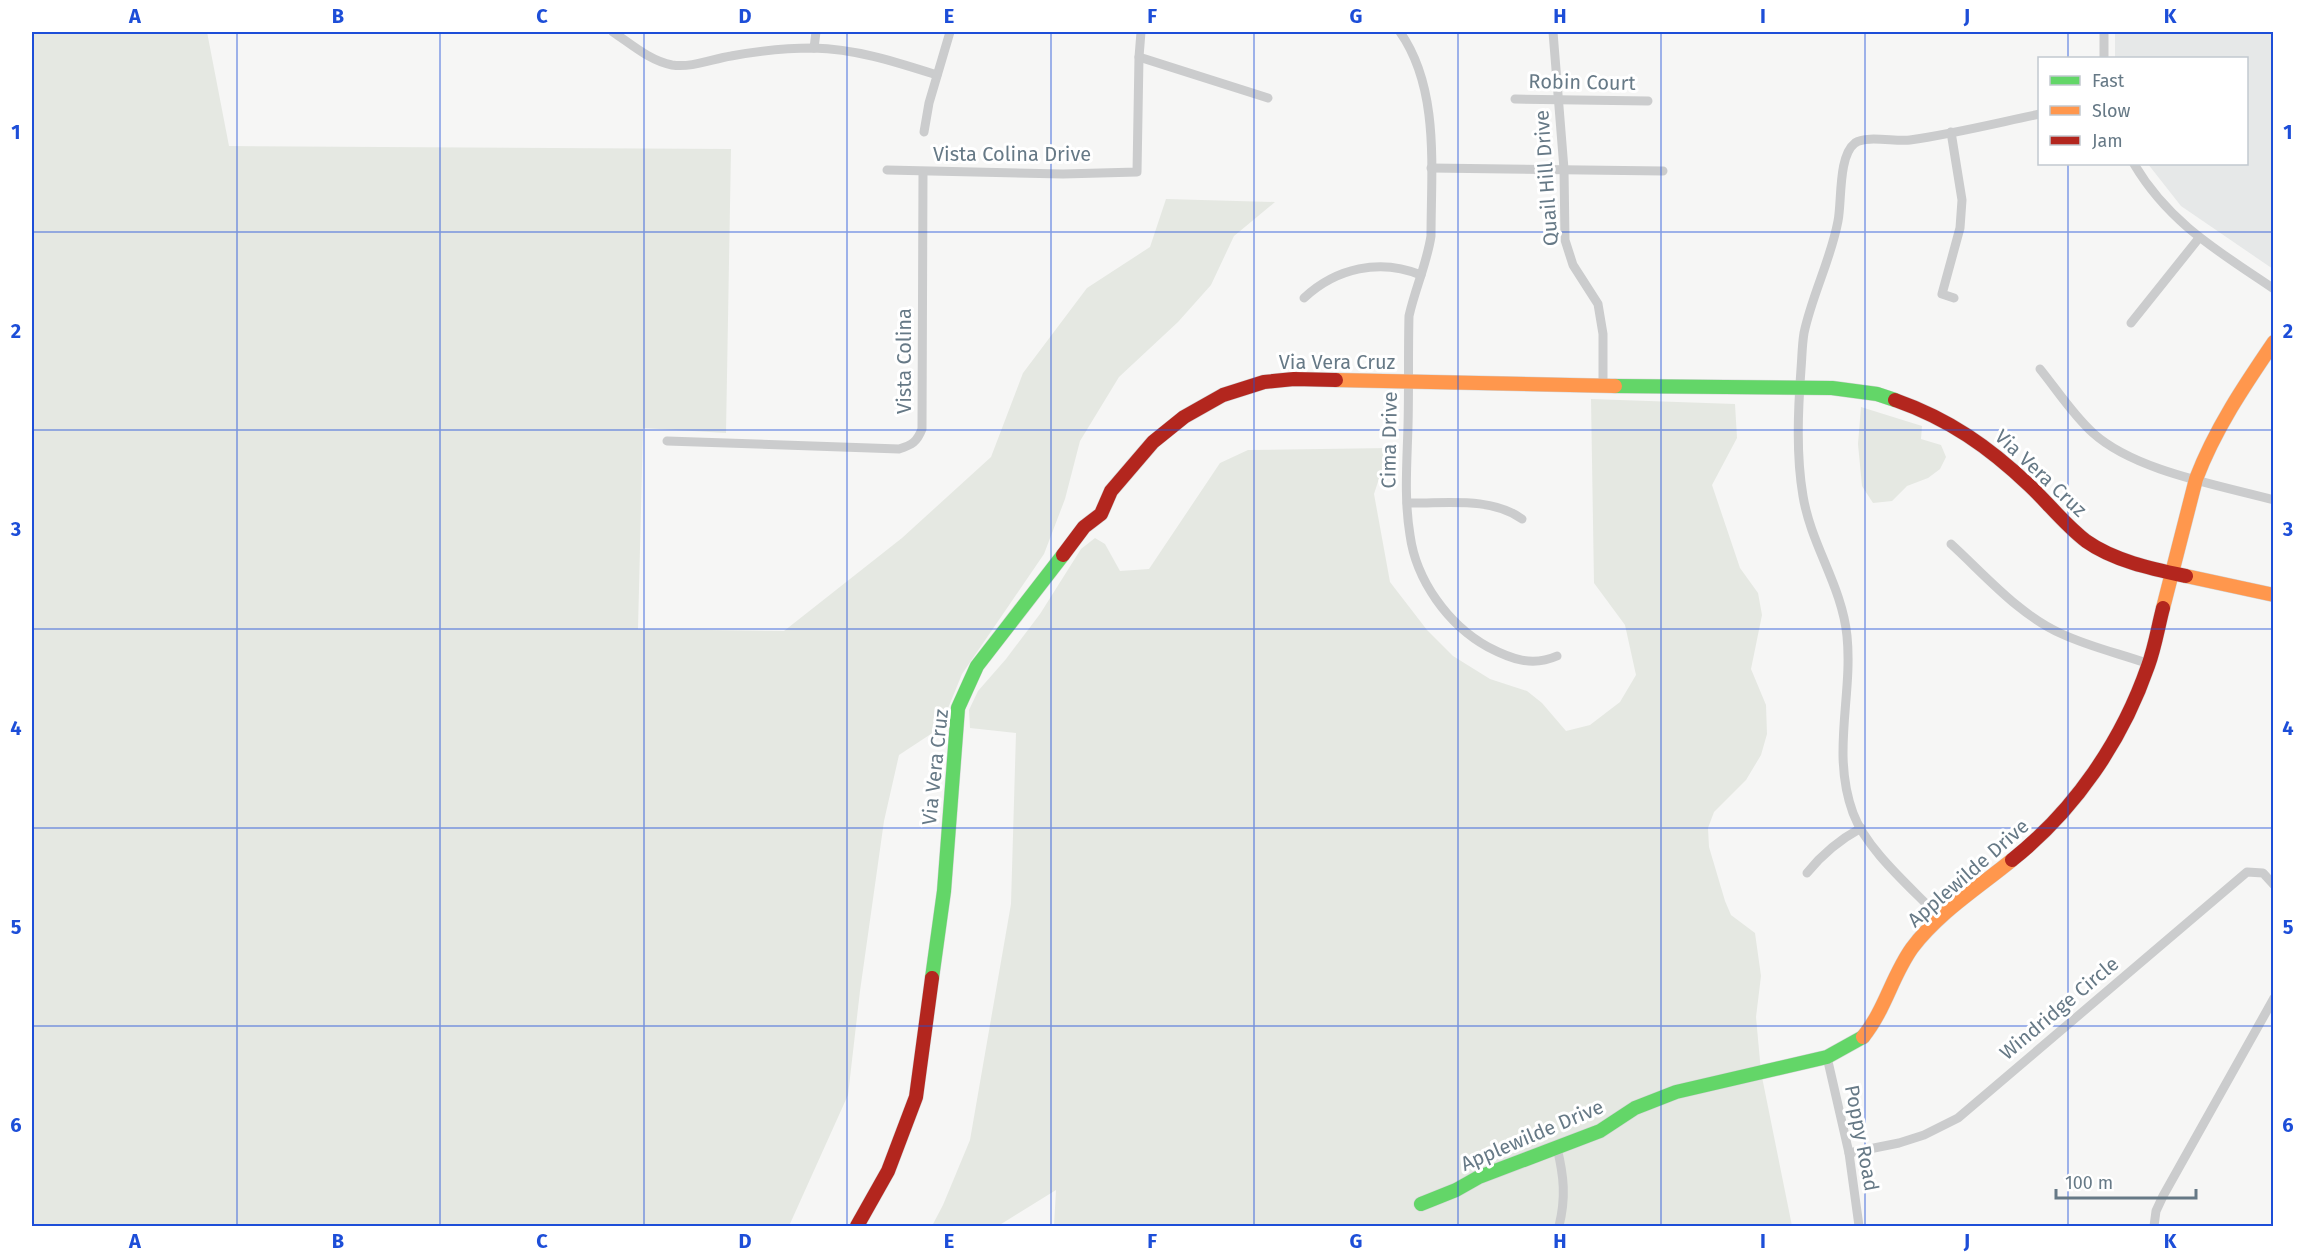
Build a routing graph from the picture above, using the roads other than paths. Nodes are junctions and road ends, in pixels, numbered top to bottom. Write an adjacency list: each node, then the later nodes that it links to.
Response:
1 (613, 32): 8 (street)
2 (816, 32): 8 (street)
3 (950, 32): 11 (street)
4 (1141, 32): 9 (street)
5 (1400, 32): 20 (street, Cima Drive)
6 (1553, 32): 14 (street, Quail Hill Drive)
7 (2104, 32): 10 (street)
8 (814, 48): 11 (street)
9 (1138, 57): 12 (street); 24 (street, Vista Colina Drive)
10 (2104, 57)
11 (937, 75): 17 (street)
12 (1268, 98)
13 (1515, 99): 14 (street, Robin Court)
14 (1559, 100): 15 (street, Robin Court); 21 (street, Quail Hill Drive)
15 (1648, 101)
16 (2038, 114): 18 (street)
17 (924, 132)
18 (1951, 132): 29 (street); 35 (street)
19 (2135, 165): 25 (street)
20 (1431, 168): 21 (street); 26 (street, Cima Drive)
21 (1564, 169): 23 (street); 34 (street, Quail Hill Drive)
22 (887, 170): 24 (street, Vista Colina Drive)
23 (1663, 171)
24 (922, 172): 36 (street, Vista Colina)
25 (2199, 238): 27 (street); 30 (street)
26 (1421, 275): 28 (street); 33 (street, Cima Drive)
27 (2274, 289)
28 (1304, 298)
29 (1954, 298)
30 (2131, 323)
31 (2274, 342): 37 (street, Applewilde Drive)
32 (2040, 369): 37 (street)
33 (1408, 381): 34 (street, Via Vera Cruz); 39 (street, Cima Drive); 55 (street, Via Vera Cruz)
34 (1603, 386): 35 (street, Via Vera Cruz)
35 (1800, 387): 42 (street, Via Vera Cruz); 46 (street)
36 (667, 441)
37 (2196, 479): 38 (street); 42 (street, Applewilde Drive)
38 (2274, 500)
39 (1407, 503): 40 (street); 44 (street, Cima Drive)
40 (1522, 519)
41 (1951, 544): 45 (street)
42 (2173, 573): 43 (street, Via Vera Cruz); 45 (street, Applewilde Drive)
43 (2274, 595)
44 (1557, 656)
45 (2149, 664): 49 (street, Applewilde Drive)
46 (1861, 828): 47 (street); 49 (street)
47 (1808, 873)
48 (2274, 885): 53 (street, Windridge Circle)
49 (1940, 918): 51 (street, Applewilde Drive)
50 (2274, 999): 58 (street)
51 (1827, 1057): 52 (street, Applewilde Drive); 53 (street, Poppy Road)
52 (1557, 1148): 54 (street, Applewilde Drive); 56 (street)
53 (1849, 1153): 57 (street, Poppy Road)
54 (1421, 1204)
55 (857, 1227)
56 (1559, 1227)
57 (1859, 1227)
58 (2154, 1227)

